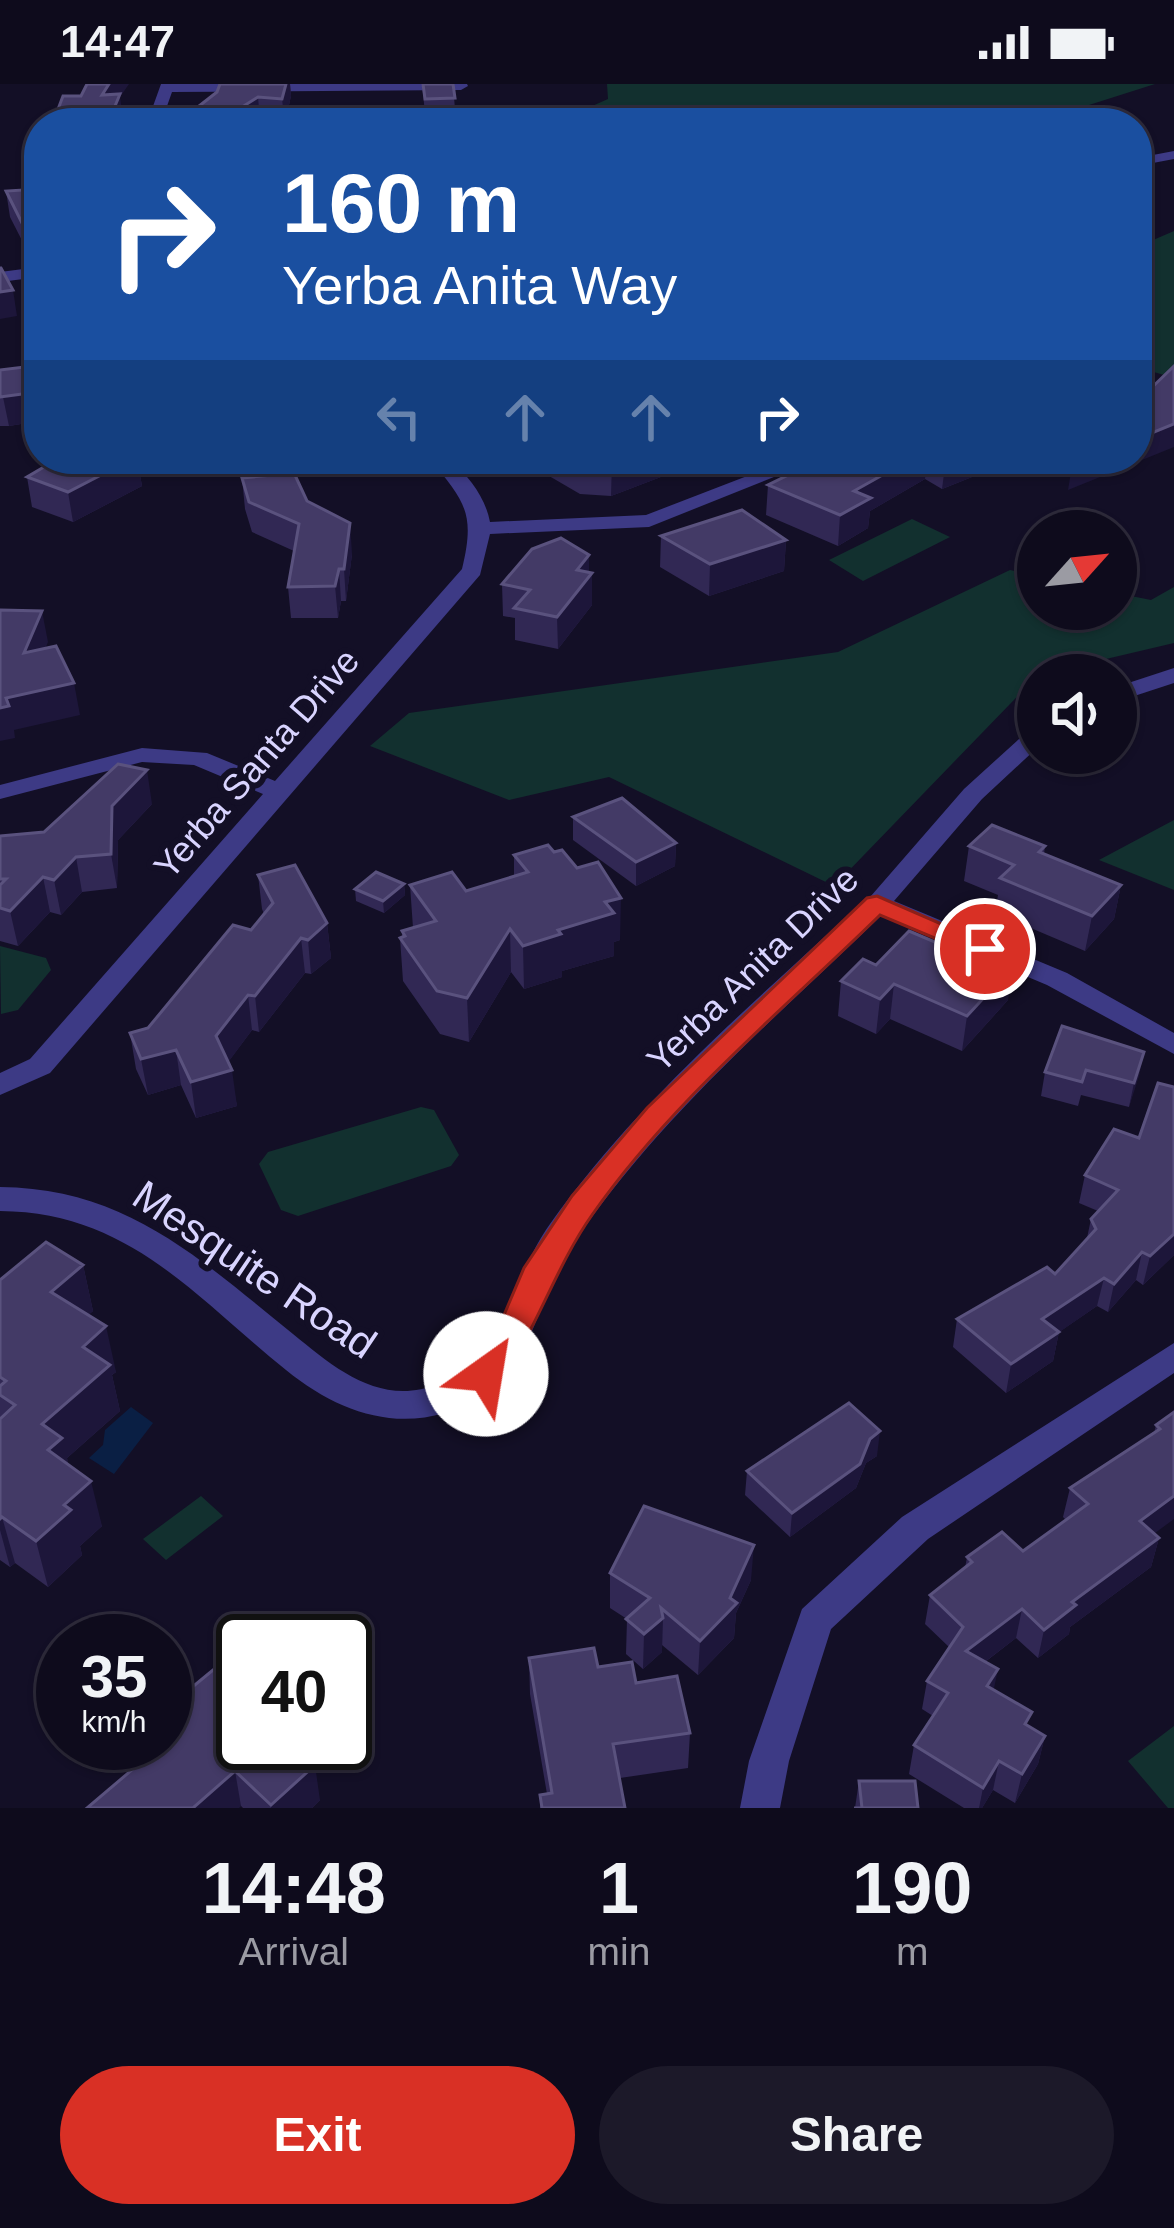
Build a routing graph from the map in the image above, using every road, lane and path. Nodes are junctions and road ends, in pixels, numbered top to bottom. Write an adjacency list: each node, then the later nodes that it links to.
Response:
1 (168, 86): 2 (street)
2 (461, 86)
3 (455, 474): 5 (street)
4 (770, 474): 5 (street)
5 (484, 528): 9 (street, Yerba Santa Drive)
6 (1174, 675): 7 (street)
7 (1137, 688)
8 (1017, 753): 11 (street, Yerba Anita Drive)
9 (278, 791): 10 (street); 13 (street, Yerba Santa Drive)
10 (0, 792)
11 (877, 904): 12 (street); 15 (street, Yerba Anita Drive)
12 (1174, 1046)
13 (0, 1085)
14 (0, 1199): 15 (street, Mesquite Road)
15 (510, 1342)
16 (1174, 1356): 17 (street)
17 (760, 1808)

